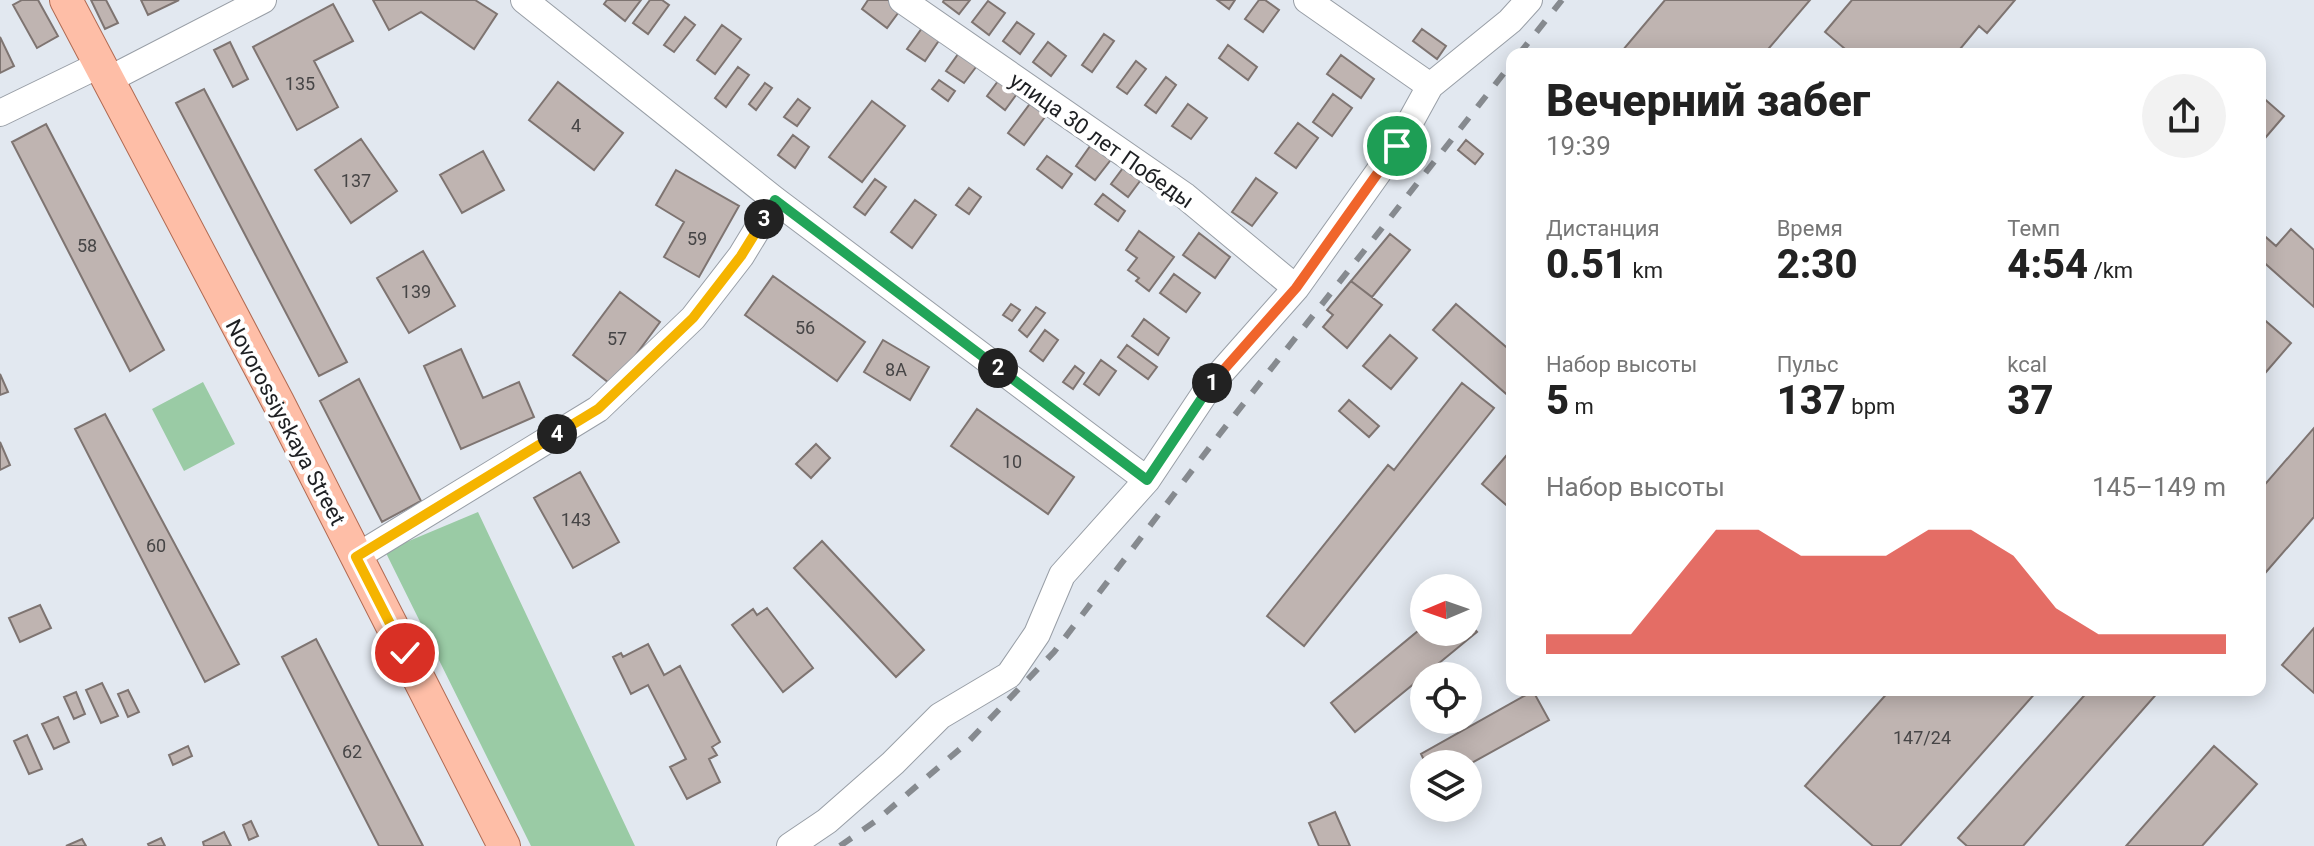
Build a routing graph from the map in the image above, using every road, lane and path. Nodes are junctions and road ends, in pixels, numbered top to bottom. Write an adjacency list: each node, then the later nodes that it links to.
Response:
1 (66, 0): 7 (main road, Novorossiyskaya Street)
2 (263, 0): 7 (street)
3 (524, 0): 10 (street)
4 (902, 0): 11 (street, улица 30 лет Победы)
5 (1307, 0): 8 (street)
6 (1529, 0): 8 (street)
7 (102, 73): 9 (street); 13 (main road, Novorossiyskaya Street)
8 (1430, 86): 11 (street)
9 (0, 113)
10 (775, 200): 12 (street); 13 (street)
11 (1296, 288): 12 (street)
12 (1147, 480): 15 (street)
13 (356, 557): 14 (main road, Novorossiyskaya Street)
14 (504, 846)
15 (790, 846)

